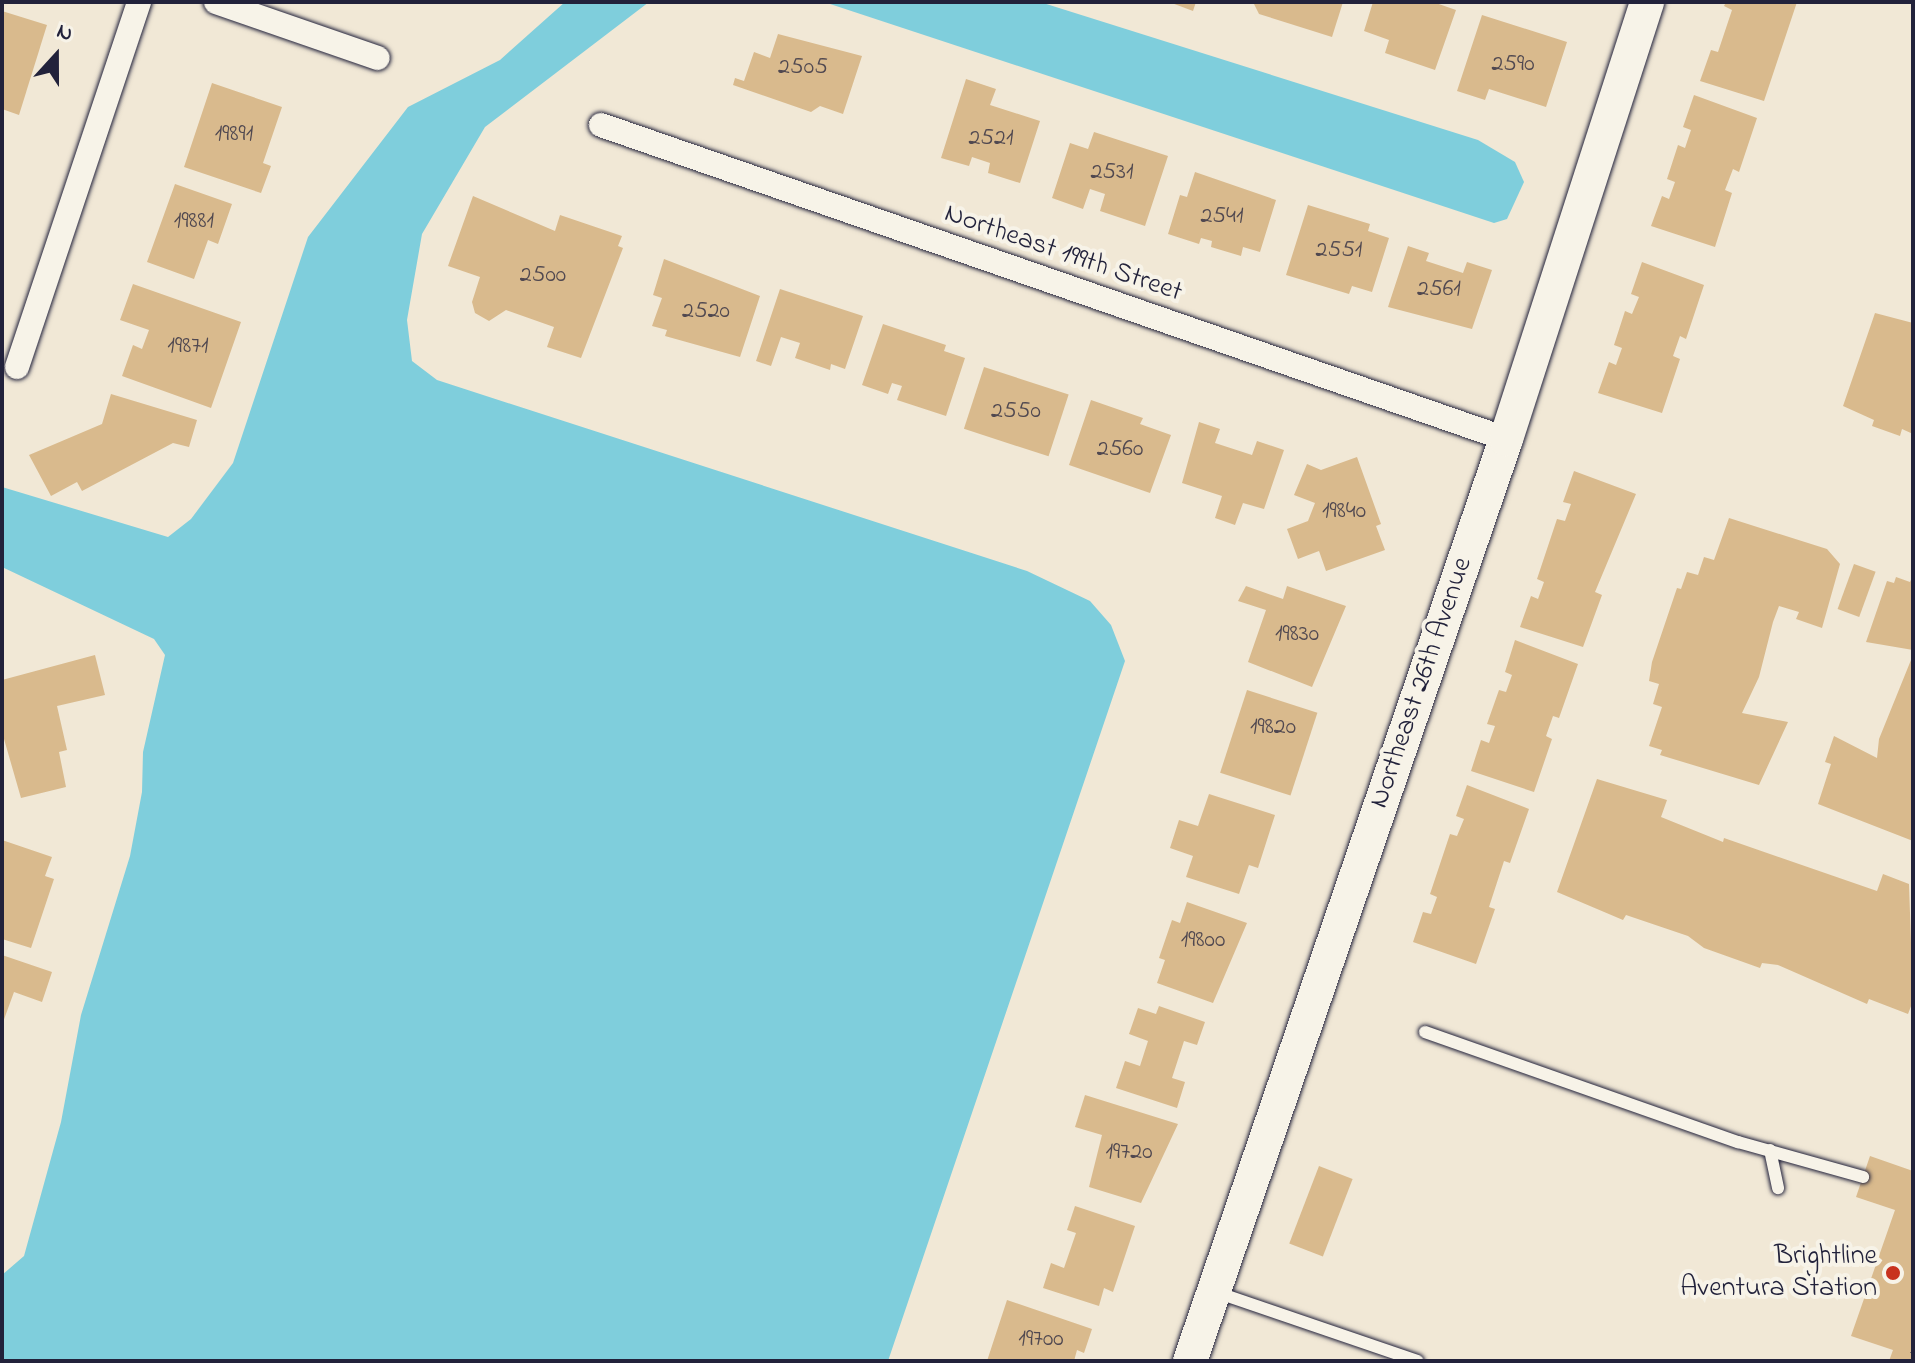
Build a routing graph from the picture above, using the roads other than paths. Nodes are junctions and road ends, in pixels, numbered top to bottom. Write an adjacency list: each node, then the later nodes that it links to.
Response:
1 (139, 2): 6 (street)
2 (216, 2): 4 (street)
3 (1647, 2): 7 (street, Northeast 26th Avenue)
4 (378, 58)
5 (601, 125): 7 (street, Northeast 199th Street)
6 (17, 367)
7 (1506, 439): 12 (street, Northeast 26th Avenue)
8 (1425, 1032): 9 (lane)
9 (1770, 1150): 10 (lane); 11 (lane)
10 (1863, 1177)
11 (1778, 1188)
12 (1213, 1291): 13 (street, Northeast 26th Avenue); 14 (lane)
13 (1190, 1361)
14 (1418, 1361)

